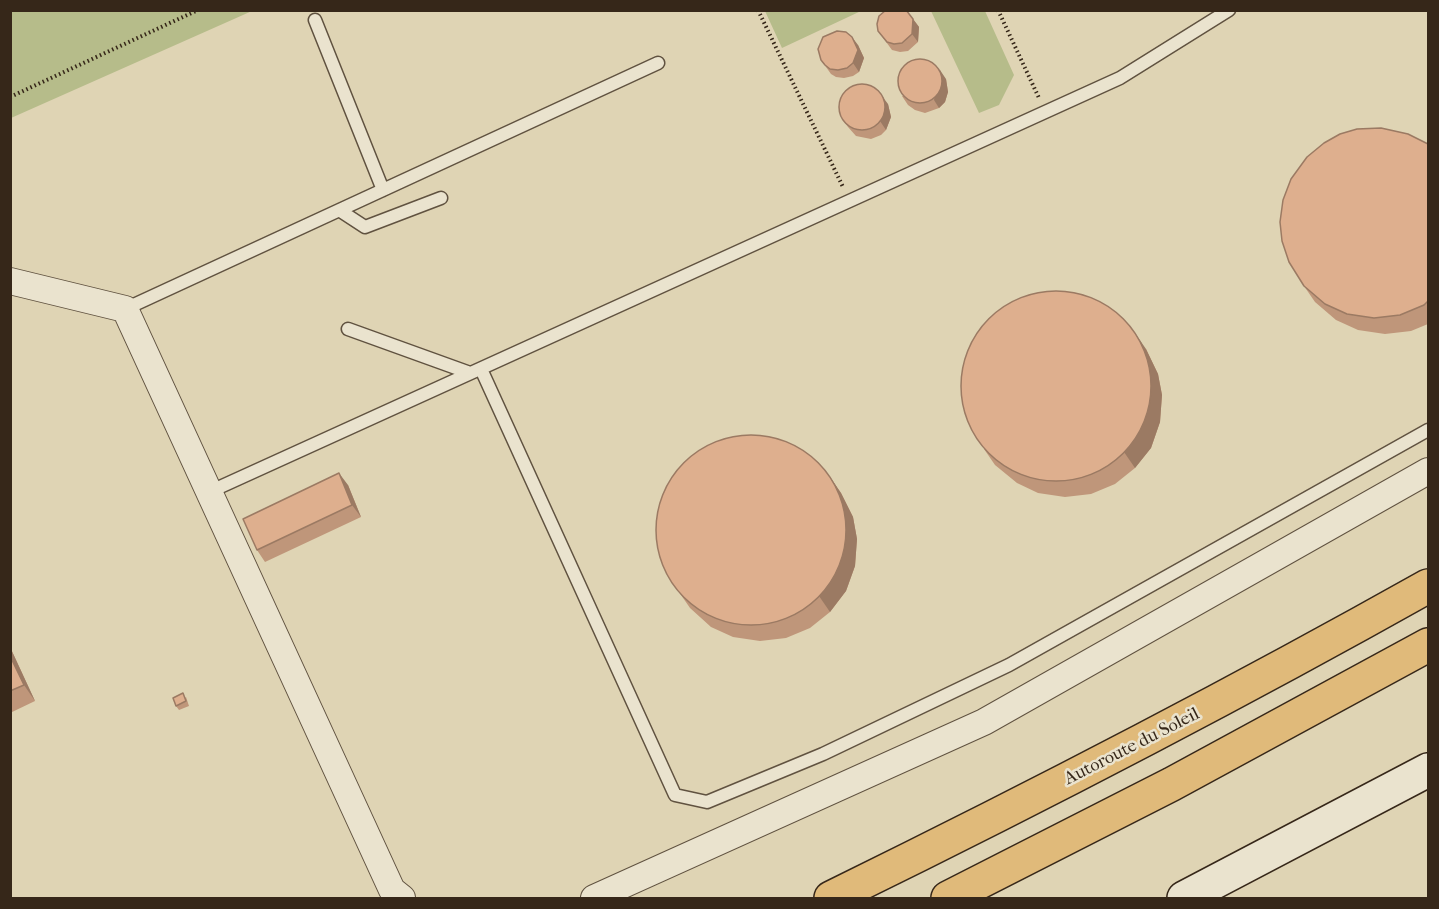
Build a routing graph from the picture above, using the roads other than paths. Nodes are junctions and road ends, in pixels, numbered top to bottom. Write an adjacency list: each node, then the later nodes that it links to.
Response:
1 (1229, 10): 10 (lane)
2 (315, 20): 4 (lane)
3 (658, 63): 4 (lane)
4 (383, 190): 6 (lane)
5 (441, 198): 6 (lane)
6 (339, 210): 8 (lane)
7 (10, 281): 8 (street)
8 (126, 309): 13 (street)
9 (348, 329): 10 (lane)
10 (476, 371): 11 (lane); 13 (lane)
11 (1428, 430)
12 (1428, 471): 18 (street)
13 (209, 492): 17 (street)
14 (1428, 586): 19 (highway, Autoroute du Soleil)
15 (1428, 645): 20 (highway)
16 (1428, 770): 21 (main road)
17 (402, 898)
18 (594, 898)
19 (831, 898)
20 (948, 898)
21 (1184, 898)

